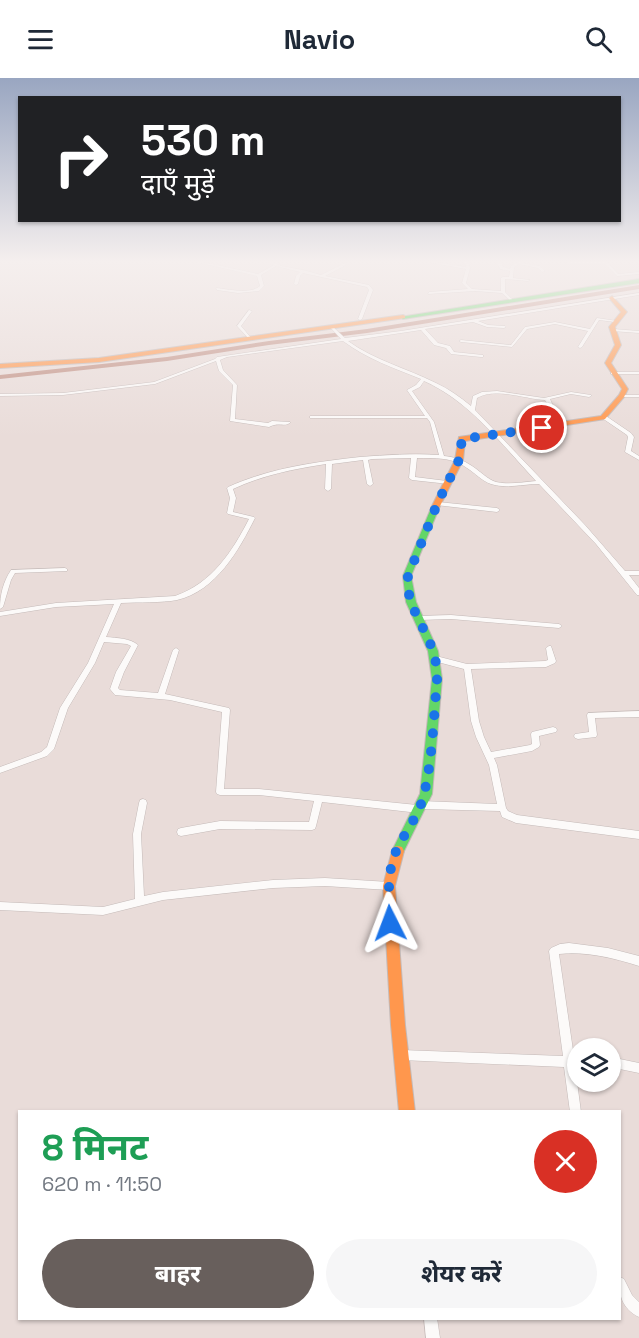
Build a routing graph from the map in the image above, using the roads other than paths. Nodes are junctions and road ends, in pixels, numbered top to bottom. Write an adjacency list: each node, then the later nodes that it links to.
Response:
1 (244, 320): 15 (street)
2 (355, 320): 15 (main road)
3 (404, 320): 14 (main road)
4 (468, 320): 11 (street)
5 (474, 320): 10 (street)
6 (598, 320): 12 (street)
7 (601, 320): 9 (street)
8 (618, 320): 9 (main road)
9 (614, 325): 13 (street); 21 (main road)
10 (504, 327)
11 (422, 328): 14 (street); 18 (street)
12 (591, 330): 16 (street); 17 (street)
13 (639, 332)
14 (337, 334): 15 (main road); 19 (street); 23 (street)
15 (251, 339): 20 (main road)
16 (461, 341)
17 (580, 347)
18 (481, 356)
19 (217, 358): 24 (street); 33 (street)
20 (0, 366)
21 (613, 373): 22 (street); 26 (main road)
22 (639, 373)
23 (423, 379): 29 (street); 31 (street)
24 (0, 395)
25 (589, 396): 28 (street)
26 (623, 396): 27 (street); 32 (main road)
27 (639, 396)
28 (547, 399): 29 (street); 34 (street)
29 (472, 411): 35 (street)
30 (312, 417): 31 (street)
31 (429, 417): 39 (street)
32 (604, 417): 34 (main road); 36 (street)
33 (288, 423)
34 (555, 426): 35 (main road)
35 (494, 434): 42 (main road); 44 (street)
36 (631, 436): 37 (street); 40 (street)
37 (639, 437)
38 (414, 456): 39 (street); 41 (street); 45 (street)
39 (442, 457): 42 (street)
40 (639, 458)
41 (365, 459): 43 (street); 46 (street)
42 (459, 460): 44 (street); 45 (main road)
43 (329, 463): 47 (street); 54 (street)
44 (540, 482): 51 (street)
45 (447, 483): 48 (main road)
46 (370, 484)
47 (328, 489)
48 (438, 504): 49 (street); 57 (main road)
49 (497, 510)
50 (65, 570): 55 (street)
51 (623, 573): 52 (street); 53 (street)
52 (639, 573)
53 (639, 593)
54 (119, 601): 56 (street); 59 (street)
55 (0, 607)
56 (0, 614)
57 (418, 618): 58 (street); 62 (main road)
58 (558, 626)
59 (102, 639): 64 (street); 69 (street)
60 (549, 648): 63 (street)
61 (176, 651): 64 (street)
62 (436, 659): 63 (street); 72 (main road)
63 (467, 667): 68 (street)
64 (161, 696): 70 (street)
65 (639, 714): 67 (street)
66 (553, 730): 68 (street)
67 (578, 736)
68 (488, 756): 73 (street)
69 (0, 770)
70 (319, 798): 72 (street); 74 (street)
71 (143, 804): 77 (street)
72 (420, 807): 73 (street); 76 (main road)
73 (502, 808): 75 (street)
74 (181, 832)
75 (639, 835)
76 (389, 885): 77 (street); 81 (main road)
77 (140, 900): 78 (street)
78 (0, 906)
79 (639, 961): 80 (street)
80 (569, 1038)
81 (401, 1055): 82 (street); 86 (main road)
82 (567, 1062)
83 (621, 1064): 84 (street)
84 (639, 1068)
85 (575, 1092): 87 (street)
86 (407, 1110)
87 (576, 1110)
88 (621, 1285): 89 (street)
89 (639, 1311)
90 (430, 1320): 91 (street)
91 (433, 1338)

